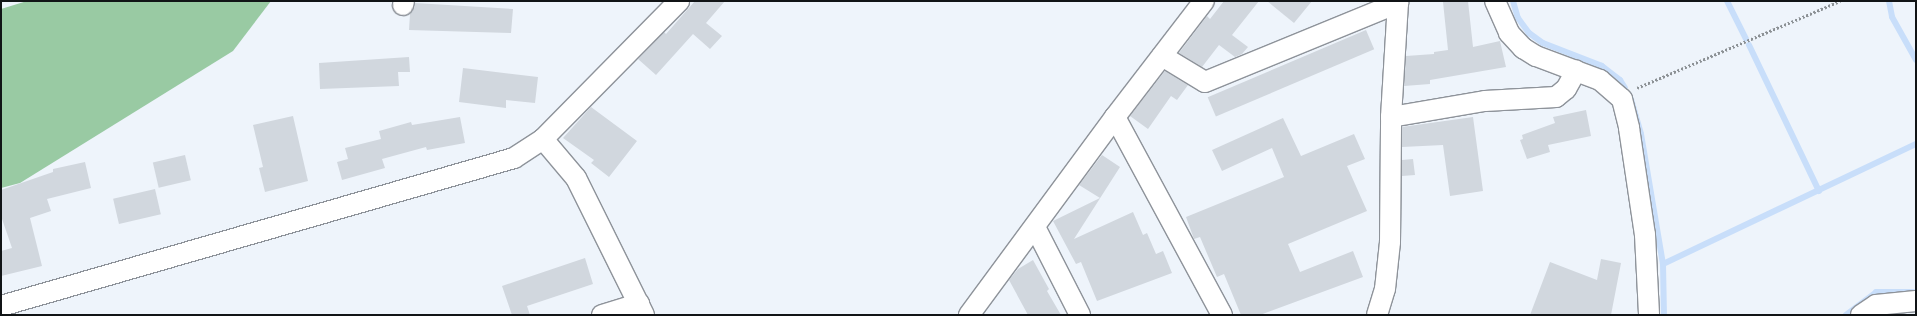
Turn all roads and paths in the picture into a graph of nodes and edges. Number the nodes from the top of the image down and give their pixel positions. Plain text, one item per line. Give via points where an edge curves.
1 (679, 1) edge
2 (1204, 1) edge
3 (1495, 1) edge
4 (1840, 1) edge
5 (1398, 2) edge
6 (1162, 56) junction
7 (1576, 71) junction
8 (1622, 99) junction
9 (1115, 117) junction
10 (1391, 117) junction
11 (543, 139) junction
12 (1035, 227) junction
13 (1916, 301) edge
14 (1, 306) edge
15 (641, 309) edge
16 (602, 315) edge
17 (969, 315) edge
18 (1080, 315) edge
19 (1222, 315) edge
20 (1377, 315) edge
21 (1649, 315) edge
22 (1861, 315) edge

1 - 11 street
2 - 6 street
3 - 7 street via 1509,32 1523,48 1536,56
4 - 8 path via 1631,91
5 - 6 street via 1205,82
5 - 10 street
6 - 9 street
7 - 8 street via 1600,80
7 - 10 street via 1566,89 1556,97 1485,101
8 - 21 street via 1629,128 1645,235
9 - 12 street
9 - 19 street
10 - 20 street via 1390,242 1384,289
11 - 14 street via 514,158
11 - 15 street via 576,178
12 - 17 street
12 - 18 street
13 - 22 street via 1876,305
15 - 16 street

